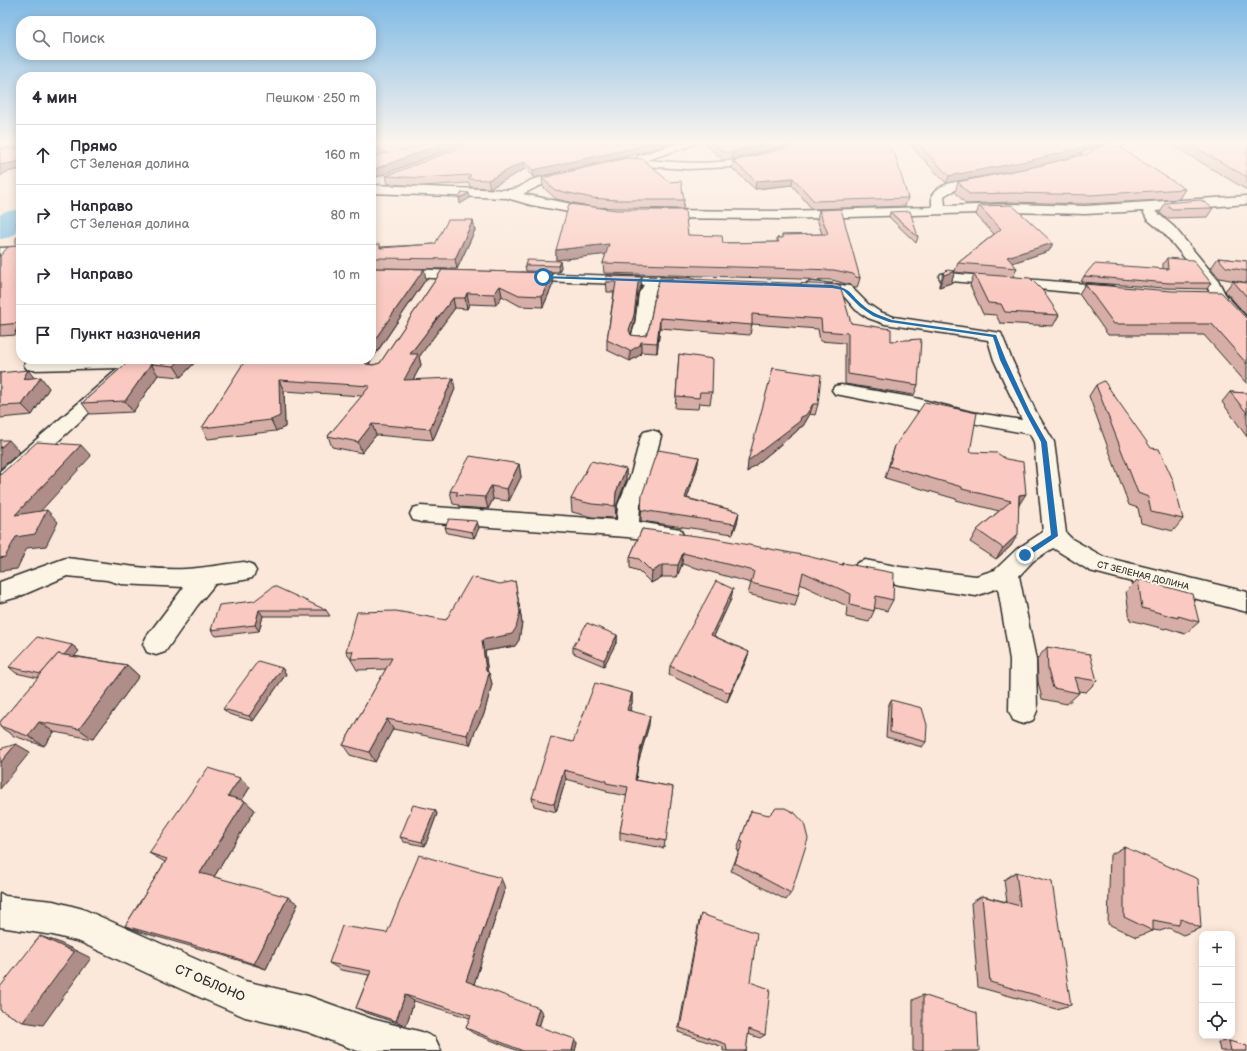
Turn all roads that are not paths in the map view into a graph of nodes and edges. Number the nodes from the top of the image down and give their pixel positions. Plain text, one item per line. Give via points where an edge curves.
1 (454, 192) edge
2 (517, 192) edge
3 (941, 192) edge
4 (508, 194) junction
5 (1247, 200) edge
6 (1150, 207) junction
7 (938, 210) junction
8 (611, 214) edge
9 (646, 214) edge
10 (16, 251) edge
11 (0, 252) edge
12 (376, 273) edge
13 (439, 274) junction
14 (485, 276) edge
15 (507, 277) edge
16 (946, 277) edge
17 (654, 281) junction
18 (706, 283) edge
19 (792, 286) edge
20 (1220, 288) junction
21 (429, 290) edge
22 (1129, 292) edge
23 (1203, 296) edge
24 (1247, 327) edge
25 (638, 340) edge
26 (54, 364) edge
27 (133, 364) edge
28 (33, 365) dead end
29 (841, 390) dead end
30 (1037, 429) junction
31 (651, 436) dead end
32 (0, 483) edge
33 (421, 514) dead end
34 (627, 529) junction
35 (1055, 536) junction
36 (695, 538) edge
37 (847, 566) edge
38 (244, 571) dead end
39 (1007, 573) junction
40 (208, 576) junction
41 (0, 592) edge
42 (1247, 602) edge
43 (156, 644) dead end
44 (1023, 711) dead end
45 (0, 910) edge
46 (422, 1051) edge

1 - 4 street
2 - 4 street
3 - 7 street via 938,195
4 - 8 street via 531,201
5 - 6 street
6 - 7 street via 1086,210
6 - 20 street via 1152,216 1169,230
7 - 9 street via 783,215
10 - 11 street
12 - 13 street
13 - 14 street
13 - 21 street
15 - 17 street
16 - 22 street
17 - 18 street
17 - 25 street via 647,293 643,325
19 - 30 street via 845,289 874,315 891,321 995,336 1003,360
20 - 23 street
20 - 24 street
26 - 28 street
27 - 32 street
29 - 30 street via 911,403 971,418
30 - 35 street via 1044,442
31 - 34 street via 641,474 629,504
33 - 34 street
34 - 36 street
35 - 39 street via 1025,555
35 - 42 street, СТ ЗЕЛЕНАЯ ДОЛИНА via 1064,545 1098,566
37 - 39 street via 976,586
38 - 40 street
39 - 44 street via 1023,660
40 - 41 street via 185,578 121,575 66,567
40 - 43 street
45 - 46 street, СТ ОБЛОНО via 53,918 83,926 245,999 308,1014 372,1038

